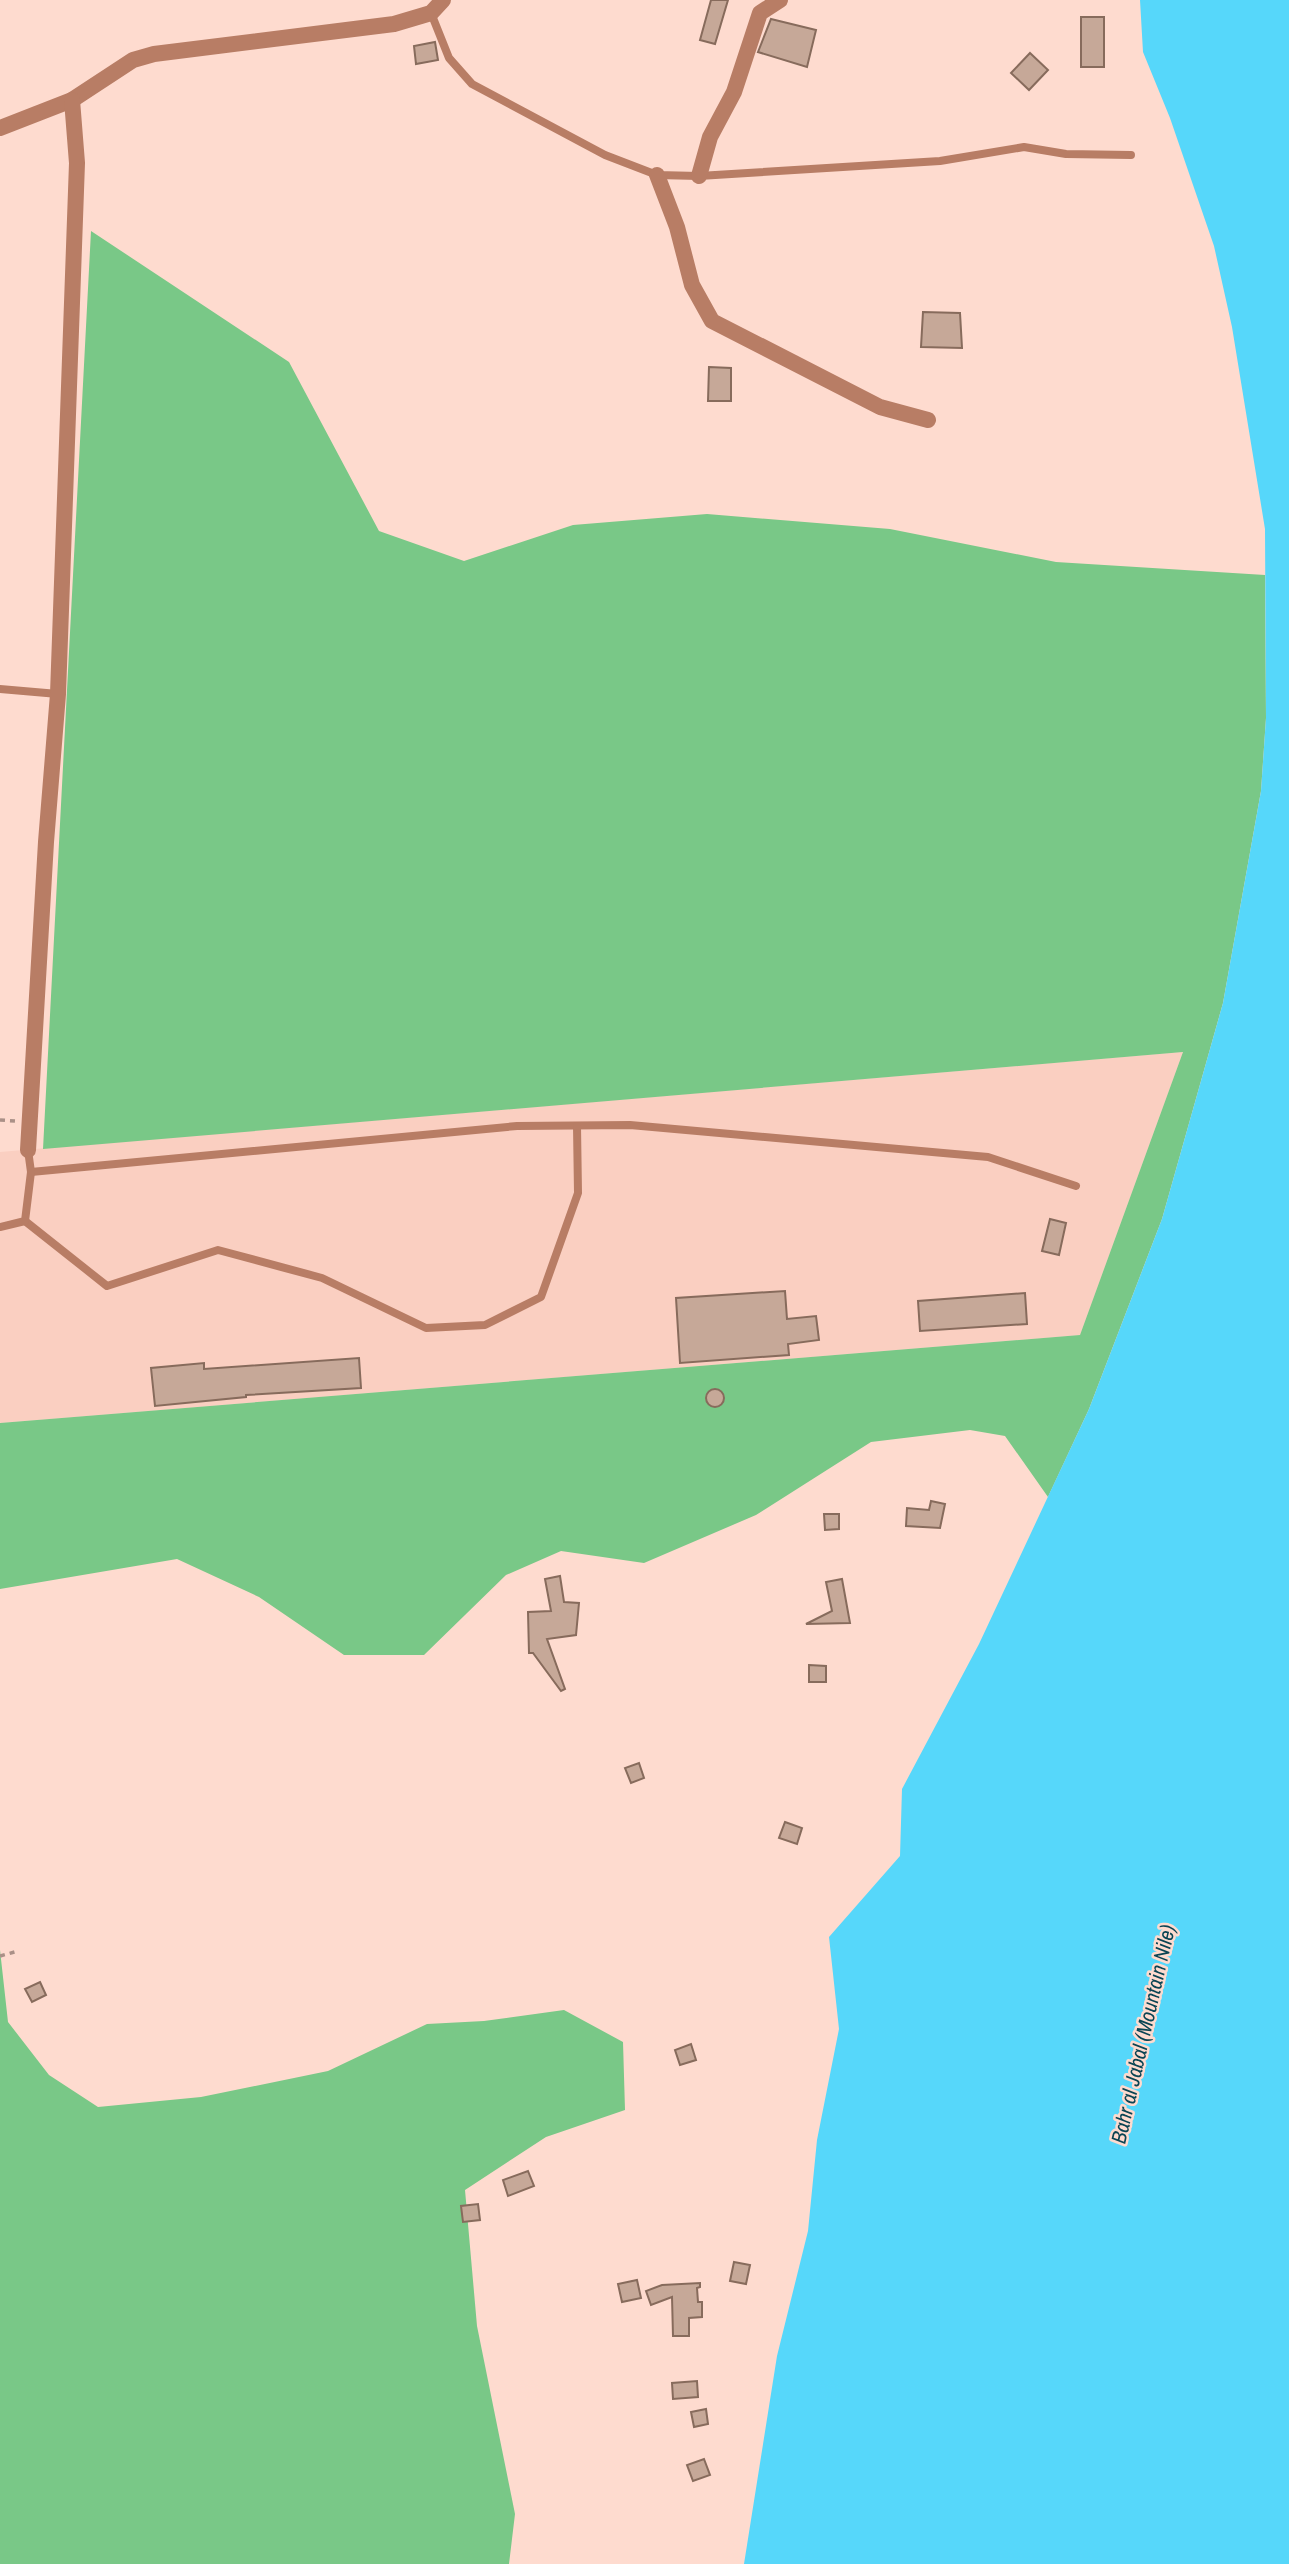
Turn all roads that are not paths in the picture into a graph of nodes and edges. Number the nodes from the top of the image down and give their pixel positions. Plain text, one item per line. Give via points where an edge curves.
1 (443, 0) edge
2 (780, 0) edge
3 (431, 13) junction
4 (72, 100) junction
5 (0, 128) edge
6 (1131, 155) dead end
7 (657, 175) junction
8 (699, 176) junction
9 (928, 420) dead end
10 (0, 689) edge
11 (58, 694) junction
12 (577, 1126) junction
13 (28, 1150) joint
14 (31, 1172) junction
15 (1076, 1186) dead end
16 (25, 1221) junction
17 (0, 1227) edge

1 - 3 street
2 - 8 street via 760,13
3 - 4 street via 394,24 154,54 133,60
3 - 7 lane via 449,58 472,84 605,155
4 - 5 street
4 - 11 street via 77,163
6 - 8 lane via 1066,154 1024,147 940,161
7 - 8 lane
7 - 9 street via 692,285 712,321 880,407
10 - 11 lane
11 - 13 street
12 - 14 lane via 517,1126
12 - 15 lane via 629,1125 988,1157
12 - 16 lane via 578,1193 541,1297 485,1325 426,1328 322,1278 218,1250 107,1286
13 - 14 lane
14 - 16 lane
16 - 17 lane

